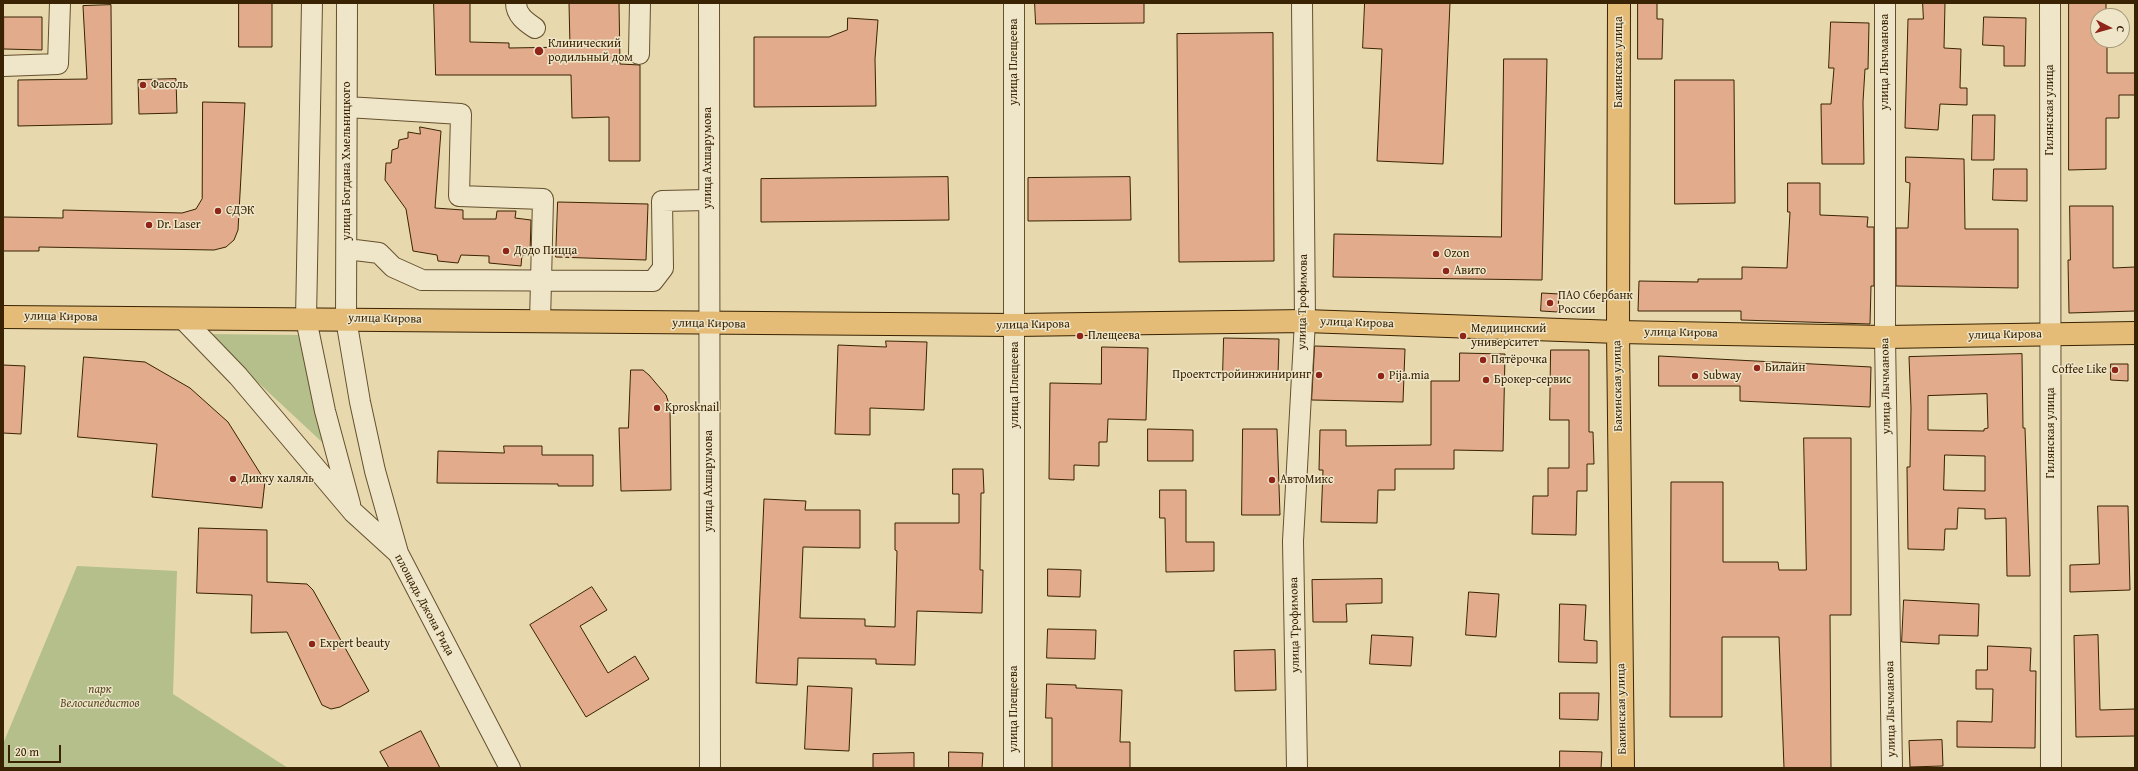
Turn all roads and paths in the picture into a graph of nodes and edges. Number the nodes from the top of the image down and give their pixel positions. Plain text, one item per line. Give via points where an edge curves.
1 (60, 3) edge
2 (312, 3) edge
3 (347, 3) edge
4 (516, 3) edge
5 (640, 3) edge
6 (709, 3) edge
7 (1014, 3) edge
8 (1302, 3) edge
9 (1619, 3) edge
10 (1885, 3) edge
11 (2050, 3) edge
12 (535, 28) dead end
13 (639, 54) dead end
14 (3, 66) edge
15 (347, 107) junction
16 (708, 200) junction
17 (347, 249) junction
18 (541, 281) junction
19 (3, 317) edge
20 (306, 318) junction
21 (183, 319) junction
22 (346, 319) junction
23 (1305, 321) junction
24 (540, 322) junction
25 (708, 324) junction
26 (1015, 325) junction
27 (1618, 332) junction
28 (2135, 333) edge
29 (2052, 334) junction
30 (1885, 337) junction
31 (353, 512) junction
32 (398, 553) junction
33 (510, 768) edge
34 (710, 768) edge
35 (1014, 768) edge
36 (1297, 768) edge
37 (1623, 768) edge
38 (1892, 768) edge
39 (2051, 768) edge

1 - 14 street via 58,64
2 - 20 street
3 - 15 street, улица Богдана Хмельницкого
4 - 12 street via 516,8 524,21
5 - 13 street
6 - 16 street, улица Ахшарумова
7 - 26 street, улица Плещеева
8 - 23 street, улица Трофимова
9 - 27 main road, Бакинская улица
10 - 30 street, улица Лычманова
11 - 29 street, Гилянская улица
15 - 17 street, улица Богдана Хмельницкого
15 - 18 street via 461,114 459,196 543,199
16 - 18 street via 662,201 663,268 653,281
16 - 25 street, улица Ахшарумова
17 - 18 street via 379,253 393,267 422,280
17 - 22 street, улица Богдана Хмельницкого
18 - 24 street
19 - 21 main road, улица Кирова
20 - 21 main road, улица Кирова
20 - 22 main road, улица Кирова
20 - 31 street via 326,410
21 - 31 street, площадь Джона Рида via 238,376
22 - 24 main road, улица Кирова
22 - 32 street, улица Богдана Хмельницкого via 375,471
23 - 26 main road, улица Кирова
23 - 27 main road, улица Кирова
23 - 36 street, улица Трофимова via 1293,541
24 - 25 main road, улица Кирова
25 - 26 main road, улица Кирова
25 - 34 street, улица Ахшарумова
26 - 35 street, улица Плещеева
27 - 30 main road, улица Кирова
27 - 37 main road, Бакинская улица
28 - 29 main road, улица Кирова
29 - 30 main road, улица Кирова
29 - 39 street, Гилянская улица
30 - 38 street, улица Лычманова
31 - 32 street, площадь Джона Рида
32 - 33 street, площадь Джона Рида

